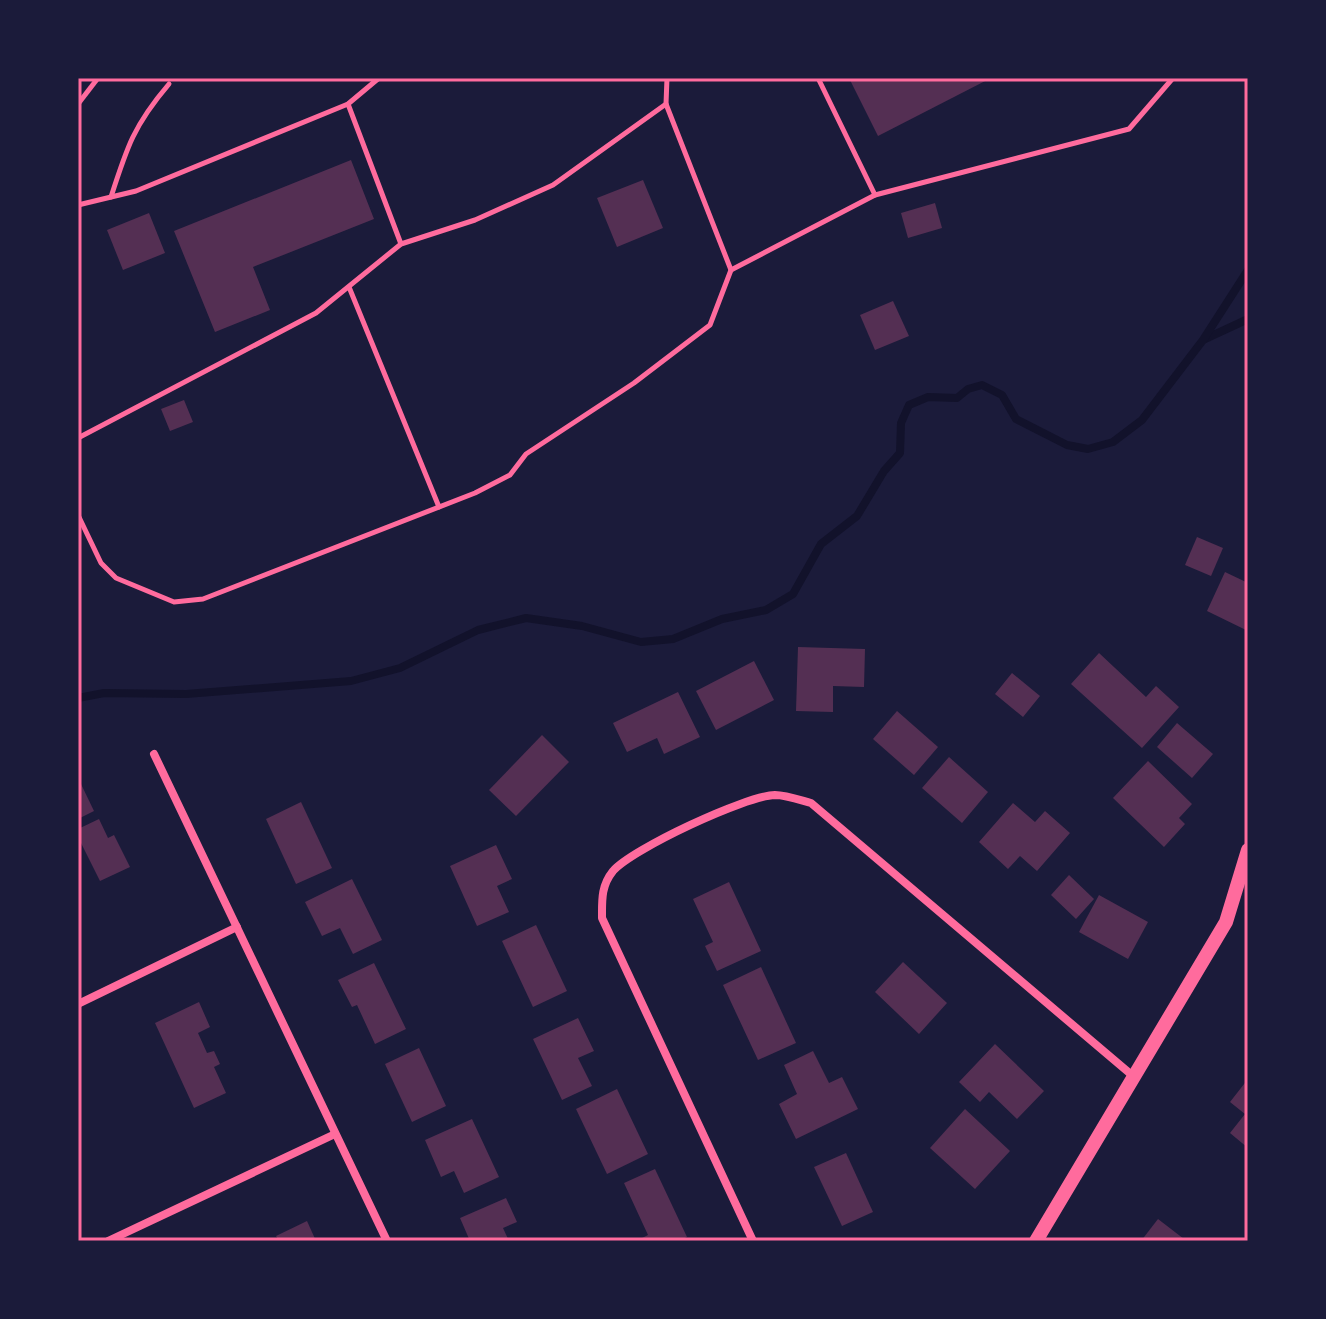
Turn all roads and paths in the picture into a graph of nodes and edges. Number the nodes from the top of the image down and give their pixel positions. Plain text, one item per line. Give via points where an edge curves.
1 (98, 78) edge
2 (379, 78) edge
3 (667, 78) edge
4 (818, 78) edge
5 (1173, 78) edge
6 (169, 84) dead end
7 (78, 104) edge
8 (348, 104) junction
9 (666, 104) junction
10 (875, 195) junction
11 (111, 197) junction
12 (78, 205) edge
13 (401, 244) junction
14 (731, 270) junction
15 (349, 287) junction
16 (78, 438) edge
17 (439, 507) junction
18 (78, 515) edge
19 (154, 754) dead end
20 (1248, 850) edge
21 (237, 927) junction
22 (78, 1004) edge
23 (1133, 1076) junction
24 (335, 1134) junction
25 (108, 1241) edge
26 (387, 1241) edge
27 (753, 1241) edge
28 (1036, 1241) edge

1 - 7 path
2 - 8 lane
3 - 9 lane
4 - 10 lane
5 - 10 lane via 1129,129
6 - 11 lane via 141,117
8 - 11 lane
8 - 13 lane
9 - 13 lane via 553,185 475,220
9 - 14 lane
10 - 14 lane
11 - 12 lane
13 - 15 lane
14 - 17 lane via 710,325 526,454 510,475
15 - 16 lane via 316,313
15 - 17 lane
17 - 18 lane via 203,599 174,602 116,578 101,563
19 - 21 street
20 - 23 street via 1226,922
21 - 22 street
21 - 24 street
23 - 27 street via 811,803 776,795 741,802 635,854 614,871 602,890 602,918
23 - 28 street
24 - 25 street
24 - 26 street

